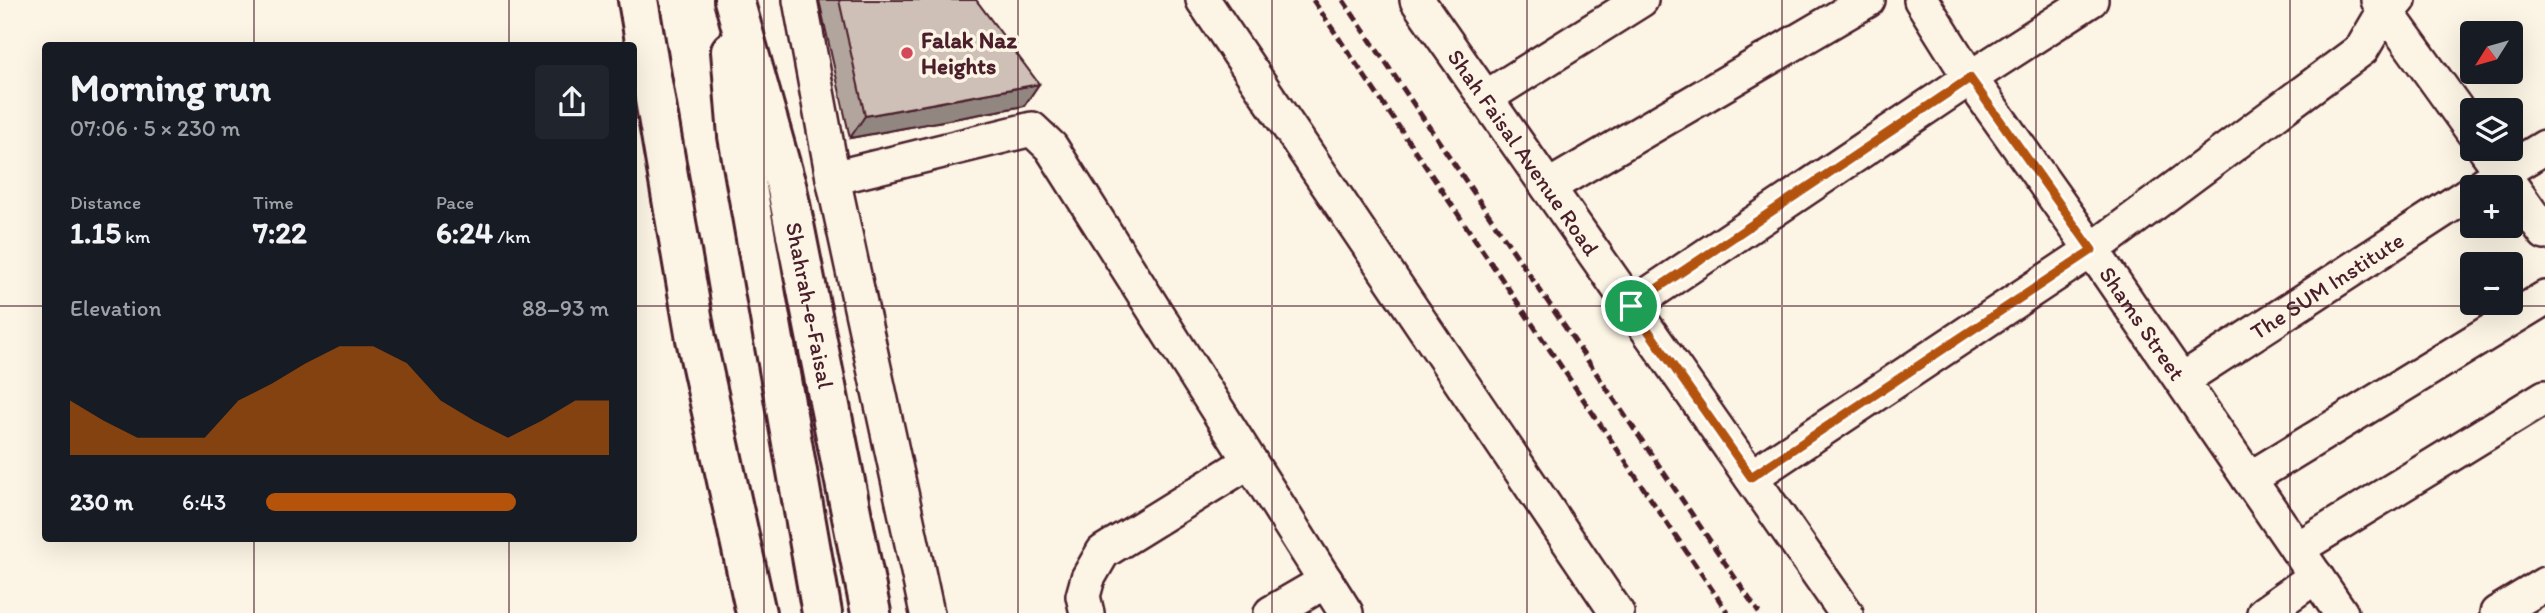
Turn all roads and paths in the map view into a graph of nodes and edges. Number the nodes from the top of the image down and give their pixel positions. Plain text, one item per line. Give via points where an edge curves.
1 (638, 0) edge
2 (727, 0) edge
3 (734, 0) edge
4 (800, 0) edge
5 (1203, 0) edge
6 (1417, 0) edge
7 (1641, 0) edge
8 (1868, 0) edge
9 (1921, 0) edge
10 (2091, 0) edge
11 (2388, 3) edge
12 (1970, 78) junction
13 (1485, 98) junction
14 (2460, 112) edge
15 (2545, 147) edge
16 (2488, 169) edge
17 (833, 178) junction
18 (1548, 187) junction
19 (2460, 199) edge
20 (2545, 233) edge
21 (2092, 250) junction
22 (2545, 298) edge
23 (1631, 306) junction
24 (2182, 380) junction
25 (2545, 397) edge
26 (791, 438) junction
27 (1250, 461) junction
28 (1751, 477) junction
29 (2249, 479) junction
30 (2297, 549) junction
31 (2316, 576) junction
32 (1326, 581) junction
33 (2545, 584) edge
34 (756, 613) edge
35 (797, 613) edge
36 (822, 613) edge
37 (871, 613) edge
38 (927, 613) edge
39 (1087, 613) edge
40 (1271, 613) edge
41 (1346, 613) edge
42 (1617, 613) edge
43 (1846, 613) edge
44 (2264, 613) edge
45 (2341, 613) edge
46 (2497, 613) edge

1 - 34 highway via 696,339
2 - 26 highway via 738,136
3 - 37 highway, Shahrah-e-Faisal via 787,189
4 - 17 street
5 - 42 street
6 - 13 street, Shah Faisal Avenue Road
7 - 13 street
8 - 18 street
9 - 12 street, Shams Street
10 - 12 street
11 - 14 street
11 - 21 street via 2362,49
12 - 21 street, Shams Street
12 - 23 street
13 - 18 street, Shah Faisal Avenue Road
15 - 16 street
16 - 20 street
17 - 27 street via 1032,129 1051,147
17 - 38 street
18 - 23 street, Shah Faisal Avenue Road
19 - 24 street, The SUM Institute
21 - 24 street, Shams Street
21 - 28 street
22 - 29 street
23 - 28 street, Shah Faisal Avenue Road
24 - 29 street, Shams Street
25 - 30 street
26 - 35 highway via 802,589
26 - 36 highway
27 - 32 street
27 - 39 street via 1103,552 1083,596
28 - 43 street, Shah Faisal Avenue Road
29 - 30 street, Shams Street
30 - 31 street, Shams Street
31 - 44 street
31 - 45 street, Shams Street
32 - 40 street
32 - 41 street
33 - 46 street

